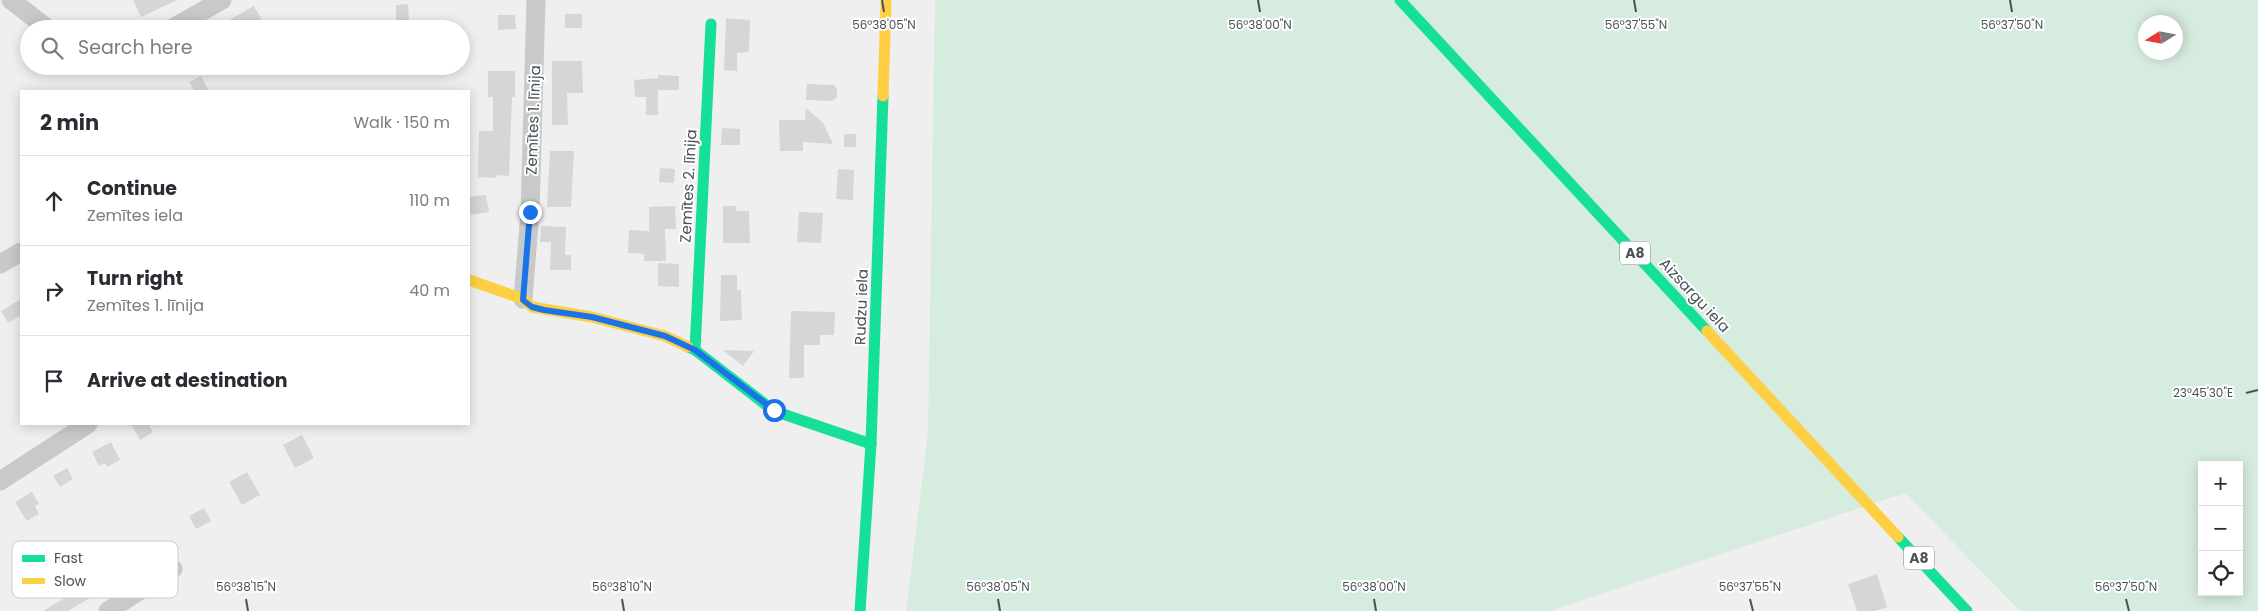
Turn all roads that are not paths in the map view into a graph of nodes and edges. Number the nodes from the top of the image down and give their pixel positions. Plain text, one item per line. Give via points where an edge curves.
1 (11, 0) edge
2 (222, 0) edge
3 (536, 0) edge
4 (1400, 0) edge
5 (886, 3) dead end
6 (37, 20) edge
7 (187, 20) edge
8 (710, 24) dead end
9 (20, 253) edge
10 (0, 264) edge
11 (470, 280) edge
12 (523, 300) junction
13 (695, 350) junction
14 (86, 425) edge
15 (871, 444) junction
16 (0, 481) edge
17 (128, 598) edge
18 (108, 611) edge
19 (860, 611) edge
20 (1967, 611) edge

1 - 6 street
2 - 7 street
3 - 12 street, Zemītes 1. līnija via 530,212
4 - 20 main road, Aizsargu iela / A8
5 - 15 main road, Rudzu iela
8 - 13 main road, Zemītes 2. līnija
9 - 10 street
11 - 12 main road
12 - 13 main road via 544,310 637,327
13 - 15 main road via 774,410
14 - 16 street
15 - 19 main road, Rudzu iela
17 - 18 street

